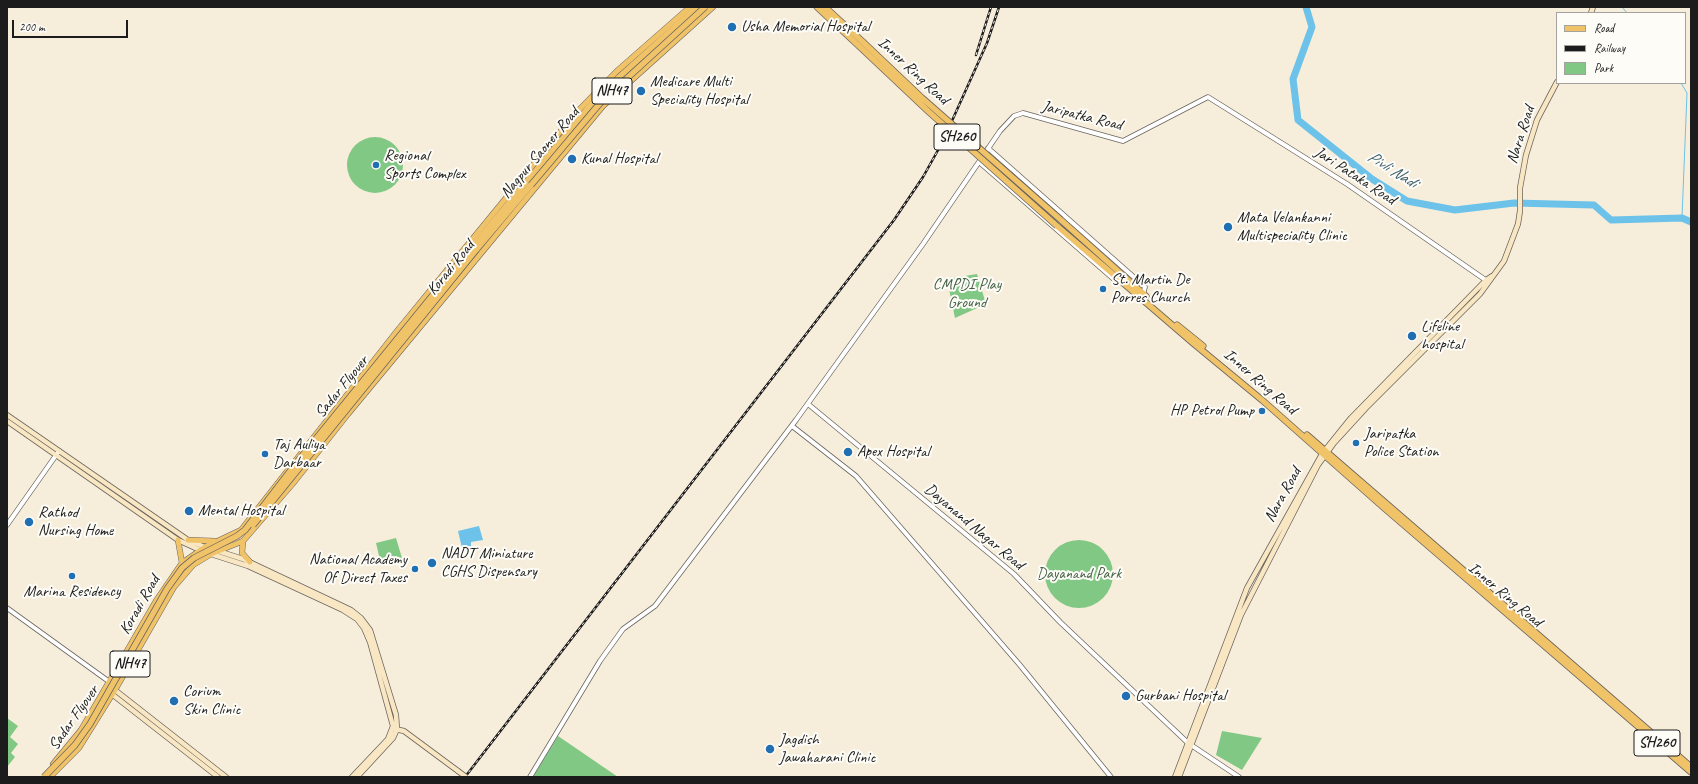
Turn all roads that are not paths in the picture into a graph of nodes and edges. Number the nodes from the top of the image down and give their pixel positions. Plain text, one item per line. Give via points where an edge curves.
1 (690, 7) edge
2 (697, 7) edge
3 (700, 7) edge
4 (714, 7) edge
5 (817, 7) edge
6 (825, 7) edge
7 (706, 10) edge
8 (861, 44) junction
9 (1556, 84) edge
10 (1208, 97) joint
11 (988, 148) junction
12 (979, 162) junction
13 (529, 184) junction
14 (486, 234) junction
15 (474, 248) junction
16 (1120, 280) junction
17 (1488, 281) junction
18 (1143, 294) junction
19 (357, 381) junction
20 (368, 390) junction
21 (808, 404) junction
22 (7, 415) edge
23 (7, 422) edge
24 (792, 426) junction
25 (57, 453) junction
26 (1325, 453) junction
27 (7, 525) edge
28 (178, 540) junction
29 (188, 540) junction
30 (219, 540) junction
31 (243, 541) junction
32 (205, 547) junction
33 (200, 550) junction
34 (218, 551) junction
35 (211, 554) junction
36 (250, 562) junction
37 (182, 563) junction
38 (293, 585) junction
39 (7, 608) edge
40 (110, 682) junction
41 (115, 691) junction
42 (395, 729) junction
43 (1190, 745) junction
44 (1691, 767) edge
45 (1691, 772) edge
46 (40, 777) edge
47 (44, 777) edge
48 (49, 777) edge
49 (218, 777) edge
50 (226, 777) edge
51 (352, 777) edge
52 (357, 777) edge
53 (466, 777) edge
54 (530, 777) edge
55 (1111, 777) edge
56 (1175, 777) edge
57 (1179, 777) edge
58 (1239, 777) edge

1 - 14 main road, Koradi Road / NH47 via 595,91 505,198
2 - 13 highway, Nagpur Saoner Road / NH47 via 598,96
3 - 7 main road
4 - 7 main road, Koradi Road / NH47
5 - 8 highway, Inner Ring Road / SH260
6 - 8 highway, Inner Ring Road / SH260
7 - 13 highway, Nagpur Saoner Road / NH47, bridge via 601,102
7 - 14 main road, Koradi Road / NH47 via 603,106
8 - 16 highway, Inner Ring Road / SH260, bridge via 929,112
8 - 18 highway, Inner Ring Road / SH260, bridge
9 - 17 main road, Nara Road via 1536,120 1526,154 1518,224 1504,261
10 - 11 street, Jaripatka Road via 1123,141 1023,113 1014,116
10 - 17 street, Jari Pataka Road via 1347,184
11 - 12 street, Jaripatka Road
11 - 18 street via 1145,287
12 - 16 street via 1117,282
12 - 21 street, Jaripatka Road
13 - 14 highway, Nagpur Saoner Road / NH47
13 - 14 highway, Nagpur Saoner Road / NH47 via 494,220
14 - 15 highway, Sadar Flyover
14 - 19 main road, Koradi Road / NH47 via 473,238
14 - 20 main road, Koradi Road / NH47
15 - 47 highway, Sadar Flyover / NH47, bridge via 303,455 245,530 194,558 182,568 167,589 90,724 75,745
15 - 48 highway, Sadar Flyover / NH47, bridge via 250,528 237,540 198,559 184,570 168,591 80,742
16 - 26 highway, Inner Ring Road
17 - 26 main road, Nara Road via 1351,418
18 - 26 highway, Inner Ring Road / SH260
19 - 20 main road
19 - 30 main road, Koradi Road via 240,530
20 - 31 main road, Koradi Road / NH47
21 - 24 street, Jaripatka Road
21 - 43 street, Dayanand Nagar Road via 1014,574 1060,622
22 - 25 main road
23 - 25 main road
24 - 54 street, Jaripatka Road via 656,606 623,629 600,661
24 - 55 street via 856,476 1019,664
25 - 27 street
25 - 28 main road
25 - 29 main road
26 - 43 main road, Nara Road via 1236,624
26 - 43 main road, Nara Road via 1248,586
26 - 44 highway, Inner Ring Road / SH260
26 - 45 highway, Inner Ring Road / SH260
28 - 33 main road
28 - 37 main road
29 - 30 main road
29 - 32 main road
30 - 32 main road, Koradi Road
31 - 34 main road, Koradi Road / NH47
31 - 36 main road via 242,553
32 - 33 main road, Koradi Road
32 - 34 main road
33 - 35 main road
33 - 37 main road, Koradi Road
34 - 35 main road, NH47
34 - 36 main road
35 - 38 main road
35 - 41 main road, Koradi Road / NH47 via 193,565 174,586
36 - 38 main road
37 - 40 main road, Koradi Road via 156,601
38 - 42 main road via 356,613 370,630 396,715
39 - 40 street
40 - 41 street
40 - 46 main road, Koradi Road via 72,743
41 - 48 main road, Koradi Road / NH47 via 79,748
41 - 49 main road
41 - 50 main road
42 - 51 main road
42 - 52 main road via 393,738
42 - 53 main road, bridge via 416,740
43 - 56 main road, Nara Road
43 - 57 main road
43 - 58 street, Dayanand Nagar Road

